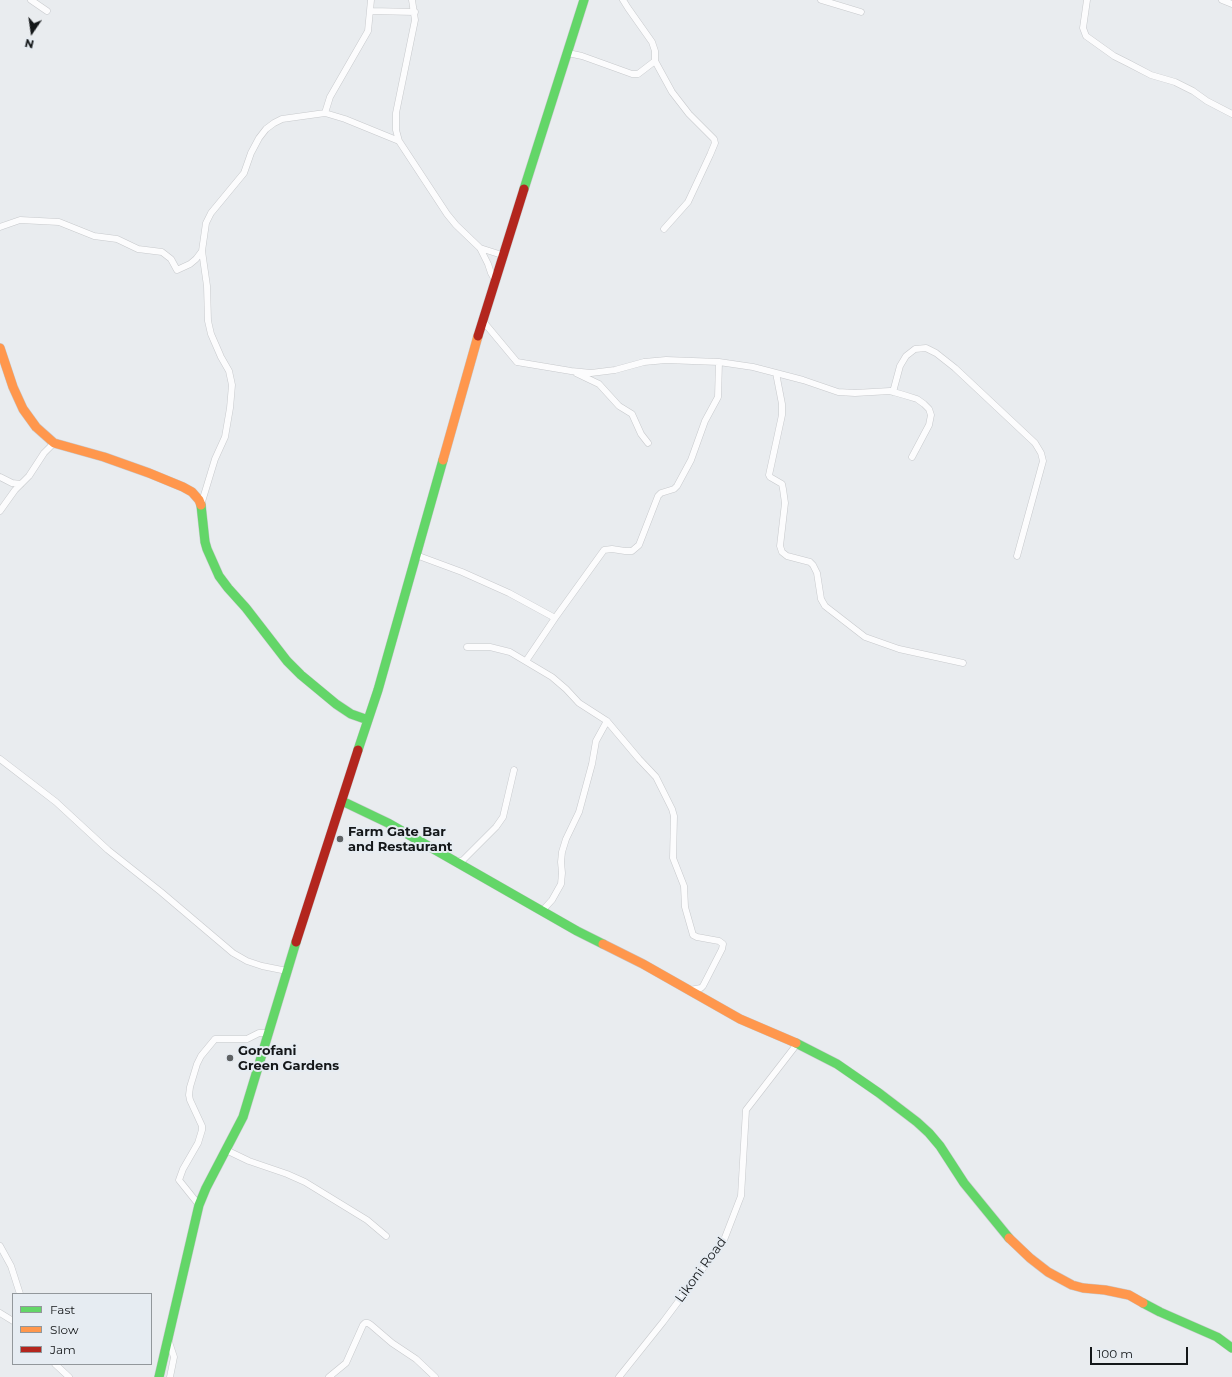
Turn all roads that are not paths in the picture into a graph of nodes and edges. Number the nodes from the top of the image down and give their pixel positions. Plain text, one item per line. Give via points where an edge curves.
1 (31, 0) edge
2 (371, 0) edge
3 (412, 0) edge
4 (584, 0) edge
5 (623, 0) edge
6 (821, 0) edge
7 (1087, 0) edge
8 (1222, 0) edge
9 (1232, 4) edge
10 (47, 11) dead end
11 (371, 11) junction
12 (415, 12) junction
13 (861, 12) dead end
14 (568, 53) junction
15 (655, 61) junction
16 (325, 113) junction
17 (1232, 114) edge
18 (399, 141) junction
19 (0, 226) edge
20 (664, 229) dead end
21 (480, 248) junction
22 (202, 251) junction
23 (502, 255) junction
24 (496, 281) junction
25 (482, 320) junction
26 (0, 348) edge
27 (719, 362) junction
28 (573, 372) junction
29 (776, 373) junction
30 (893, 392) junction
31 (54, 443) junction
32 (648, 443) dead end
33 (912, 457) dead end
34 (0, 477) edge
35 (12, 483) junction
36 (21, 484) junction
37 (15, 490) junction
38 (201, 505) junction
39 (0, 511) edge
40 (416, 556) junction
41 (1017, 556) dead end
42 (555, 618) junction
43 (467, 647) dead end
44 (526, 661) junction
45 (963, 663) dead end
46 (368, 720) junction
47 (607, 721) junction
48 (0, 758) edge
49 (514, 770) dead end
50 (342, 801) junction
51 (452, 860) junction
52 (542, 911) junction
53 (287, 971) junction
54 (690, 990) junction
55 (269, 1033) junction
56 (797, 1044) junction
57 (226, 1150) junction
58 (199, 1205) junction
59 (386, 1236) dead end
60 (0, 1246) edge
61 (20, 1293) edge
62 (0, 1313) edge
63 (12, 1320) edge
64 (168, 1341) junction
65 (1232, 1348) edge
66 (56, 1365) edge
67 (69, 1377) edge
68 (159, 1377) edge
69 (170, 1377) edge
70 (329, 1377) edge
71 (435, 1377) edge
72 (619, 1377) edge

1 - 10 street
2 - 11 street
3 - 12 street
4 - 14 street
5 - 15 street via 652,42
6 - 13 street
7 - 17 street via 1083,28 1086,36 1121,60 1175,82
8 - 9 street
11 - 12 street
11 - 16 street via 366,37 330,97
12 - 18 street via 396,113
14 - 15 street via 632,74 638,74
14 - 23 street
15 - 20 street via 688,114 715,143 688,202
16 - 18 street
16 - 22 street via 282,119 266,129 251,153 244,173 211,213 206,223
18 - 21 street via 447,214
19 - 22 street via 20,220 59,222 94,236 117,239 138,248 162,252 171,259 177,270 190,264
21 - 23 street
21 - 24 street
22 - 38 street via 208,321 221,358 229,371 232,385 224,437
23 - 24 street
24 - 25 street
25 - 28 street via 517,362
25 - 40 street
26 - 31 street via 13,387 26,414
27 - 28 street via 666,360 644,362 615,370
27 - 29 street
27 - 42 street via 718,397 705,421 691,460 677,486 658,496 640,545 632,551 604,550
28 - 32 street via 599,384 618,406 632,414 640,434
29 - 30 street via 843,393
29 - 45 street via 782,415 769,475 784,488 786,503 780,546 782,552 787,556 810,562 817,573 821,599 825,606 865,637 899,649
30 - 33 street via 917,399 929,410 928,425
30 - 41 street via 900,366 906,356 915,349 926,348 955,368 1035,443 1043,461
31 - 36 street
31 - 38 street via 104,457 183,487 192,492
34 - 35 street
35 - 36 street
35 - 37 street
36 - 37 street
37 - 39 street
38 - 46 street via 207,549 219,576 228,588 301,675 336,704 351,714
40 - 42 street via 462,572 509,593
40 - 46 street
42 - 44 street
43 - 44 street via 490,647 510,652
44 - 47 street via 552,676 579,703
46 - 50 street
47 - 52 street via 596,741 579,812 562,852 561,884
47 - 54 street via 656,777 672,809 673,858 684,886 693,934 723,944 704,986
48 - 53 street via 56,802 108,850 233,953 262,966
49 - 51 street via 503,817 462,861
50 - 51 street via 388,823
50 - 53 street
51 - 52 street
52 - 54 street
53 - 55 street
54 - 56 street via 740,1019
55 - 57 street via 243,1117
55 - 58 street via 259,1033 246,1039 215,1039 197,1064 189,1094 202,1130 179,1180
56 - 65 street via 837,1064 917,1122 940,1146 964,1183 1008,1237 1048,1272 1072,1285 1129,1295 1217,1337
56 - 72 street, Likoni Road via 746,1110 741,1196 724,1240
57 - 58 street
57 - 59 street via 250,1162 305,1182 362,1216
58 - 64 street
60 - 61 street via 11,1266
62 - 63 street
64 - 68 street
64 - 69 street via 174,1357
66 - 67 street
70 - 71 street via 346,1363 363,1325 368,1323 416,1359

